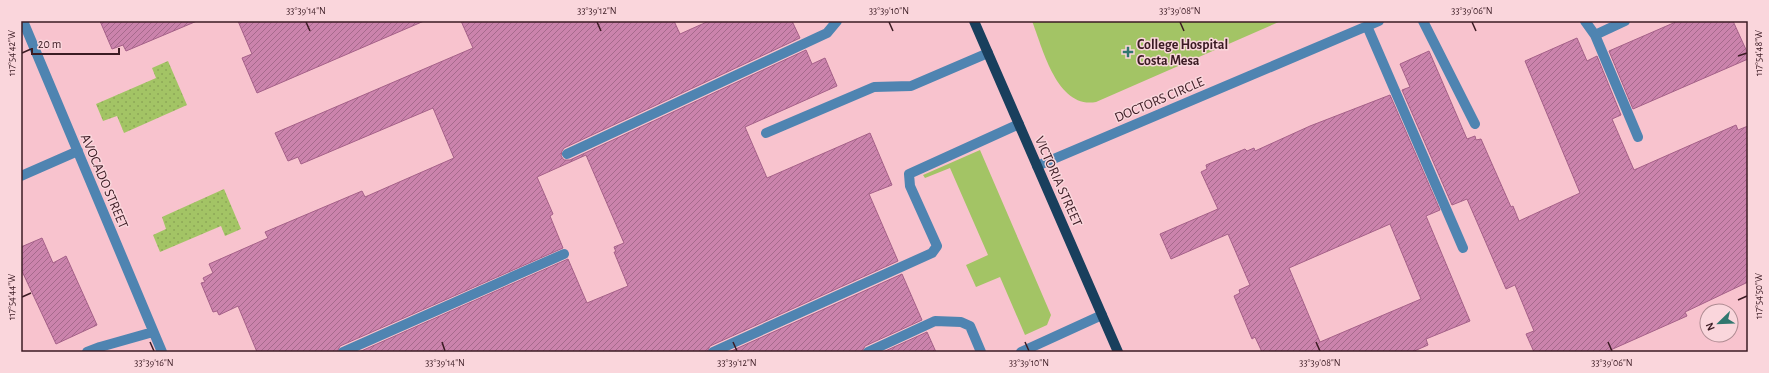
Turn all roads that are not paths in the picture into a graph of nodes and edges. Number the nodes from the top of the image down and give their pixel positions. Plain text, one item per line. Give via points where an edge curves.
1 (22, 21) edge
2 (837, 21) edge
3 (974, 21) edge
4 (1380, 21) edge
5 (1423, 21) edge
6 (1585, 21) edge
7 (1625, 21) edge
8 (1367, 26) junction
9 (1595, 34) junction
10 (988, 53) junction
11 (1019, 124) junction
12 (1475, 124) dead end
13 (766, 133) dead end
14 (1638, 137) dead end
15 (78, 151) junction
16 (567, 154) dead end
17 (1037, 166) junction
18 (21, 176) edge
19 (1463, 248) dead end
20 (564, 254) dead end
21 (1102, 315) junction
22 (153, 332) junction
23 (87, 352) edge
24 (162, 352) edge
25 (343, 352) edge
26 (713, 352) edge
27 (868, 352) edge
28 (981, 352) edge
29 (1021, 352) edge
30 (1118, 352) edge

1 - 15 street, AVOCADO STREET
2 - 16 street via 827,33
3 - 10 main road, VICTORIA STREET
4 - 8 street, DOCTORS CIRCLE
5 - 12 street
6 - 9 street
7 - 9 street
8 - 17 street, DOCTORS CIRCLE
8 - 19 street
9 - 14 street
10 - 11 main road, VICTORIA STREET
10 - 13 street via 911,86 874,87
11 - 17 main road, VICTORIA STREET
11 - 26 street via 909,174 910,186 937,246 932,253
15 - 18 street
15 - 22 street, AVOCADO STREET
17 - 21 main road, VICTORIA STREET
20 - 25 street
21 - 29 street
21 - 30 main road, VICTORIA STREET
22 - 23 street
22 - 24 street, AVOCADO STREET
27 - 28 street via 935,321 961,322 970,326

